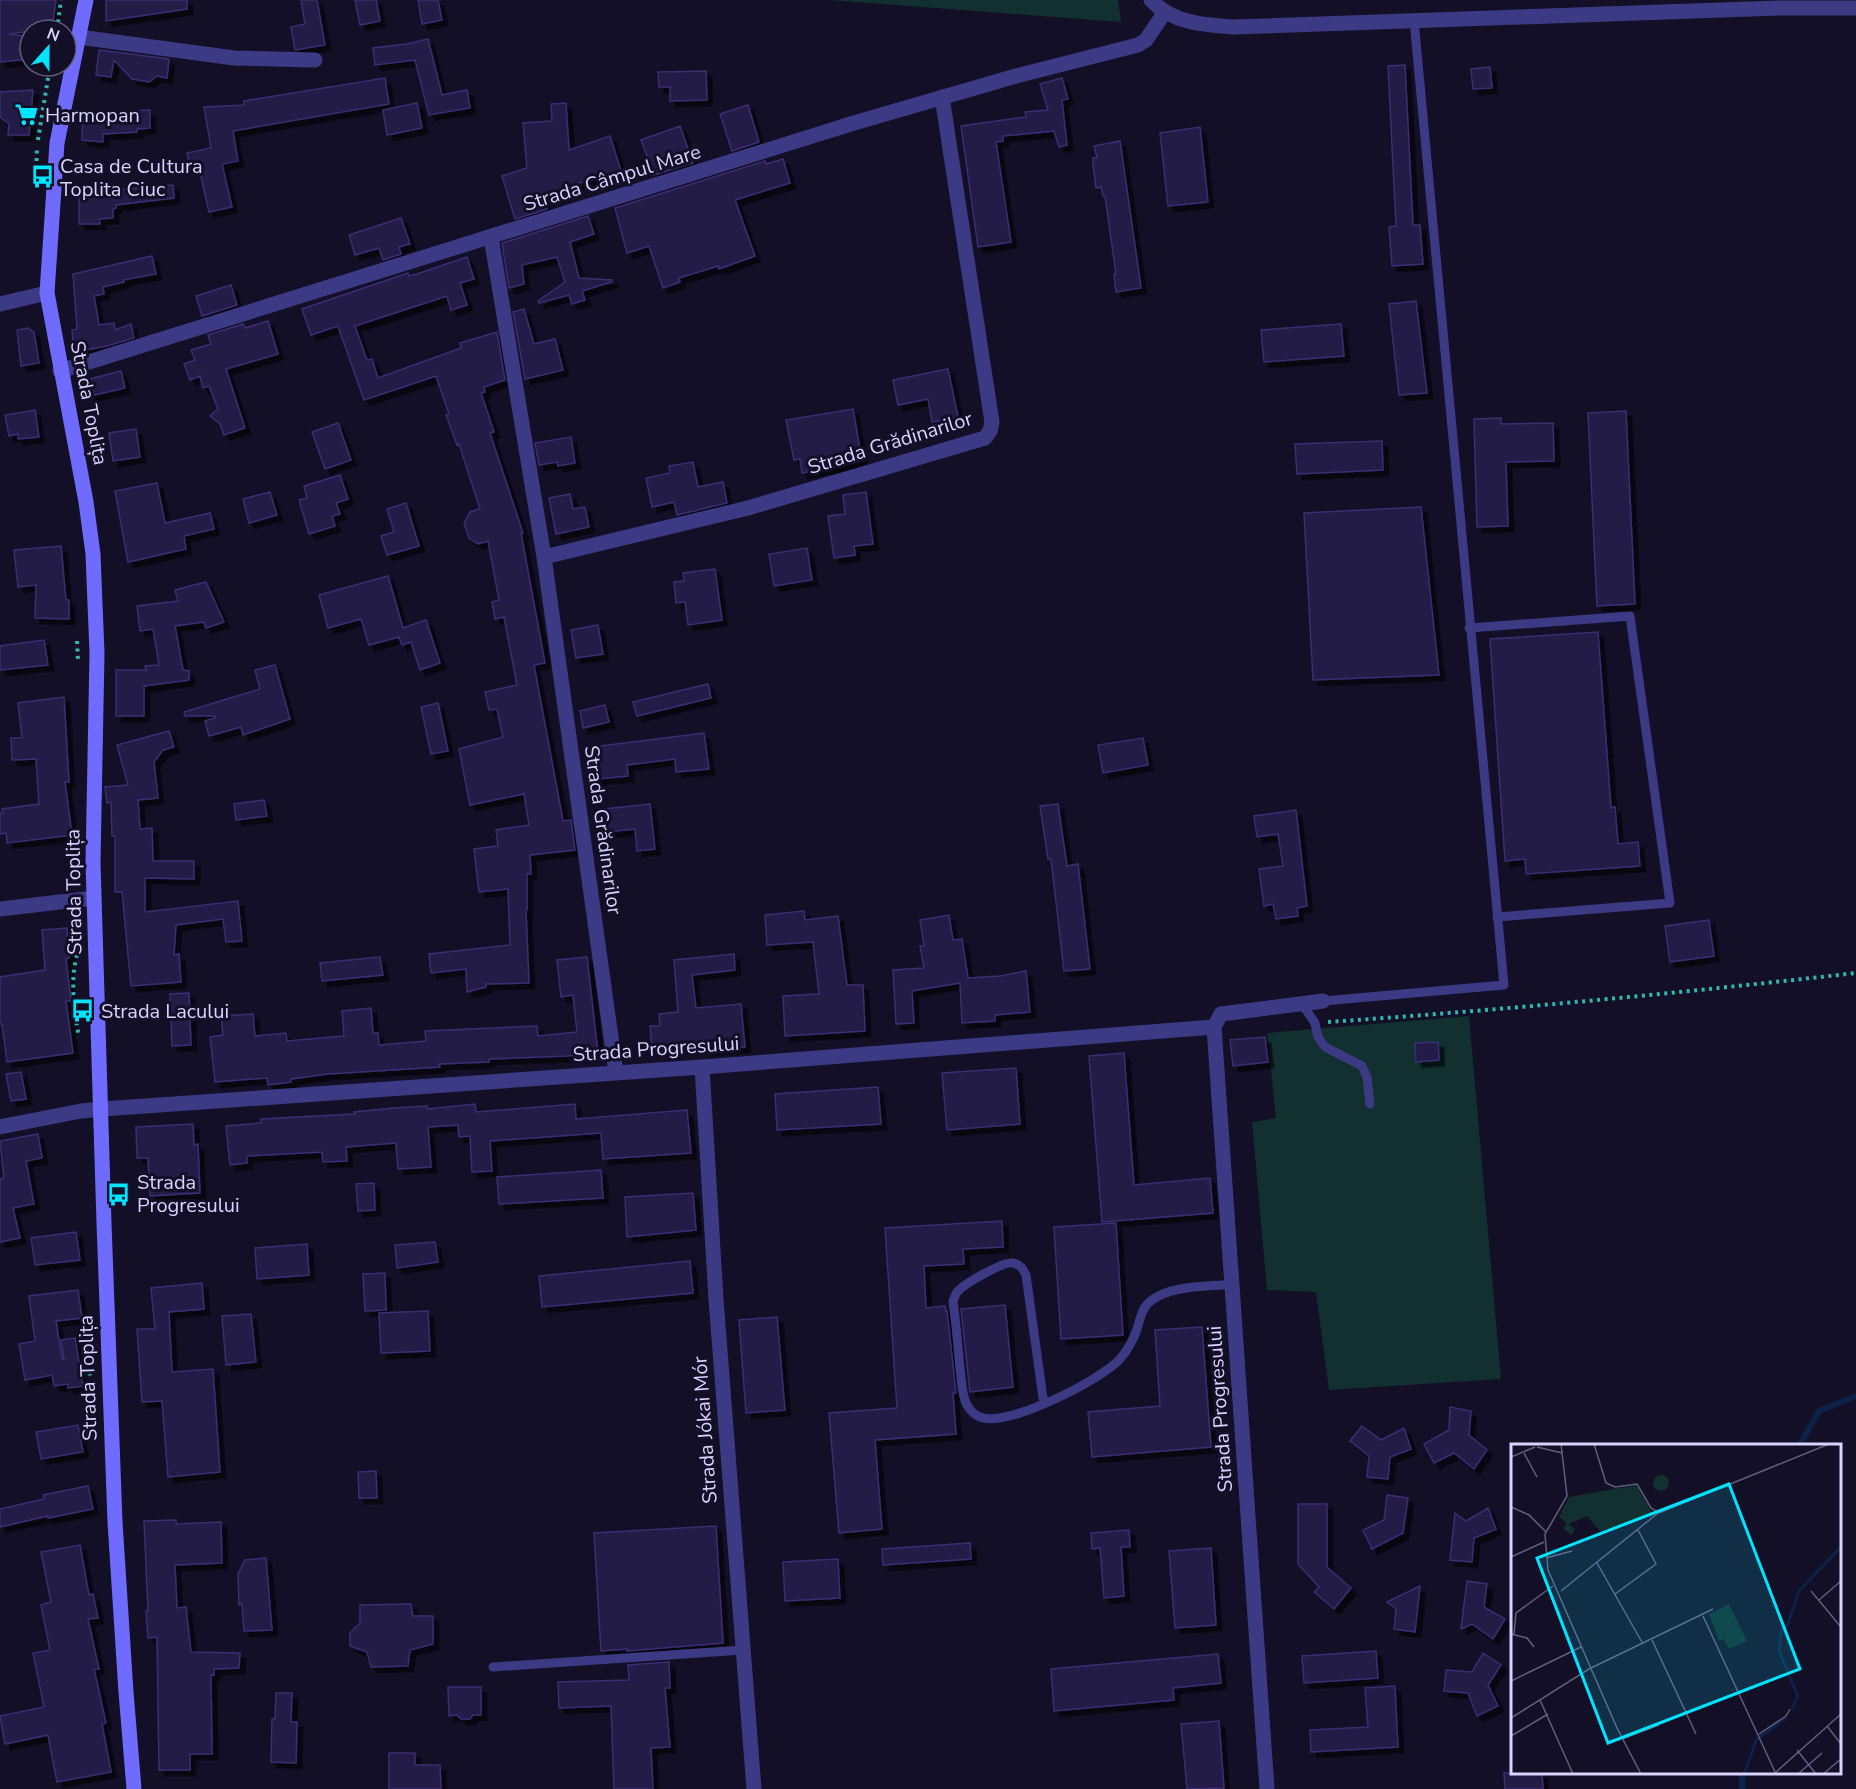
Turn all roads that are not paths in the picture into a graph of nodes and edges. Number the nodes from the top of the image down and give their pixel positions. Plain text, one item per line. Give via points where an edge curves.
1 (86, 0) edge
2 (1151, 0) edge
3 (1856, 8) edge
4 (1165, 12) junction
5 (1414, 20) junction
6 (79, 36) junction
7 (315, 60) dead end
8 (942, 97) junction
9 (491, 237) junction
10 (47, 293) junction
11 (0, 304) edge
12 (60, 371) junction
13 (544, 557) junction
14 (1470, 628) junction
15 (94, 898) junction
16 (0, 909) edge
17 (1497, 917) junction
18 (1323, 1001) joint
19 (1302, 1004) junction
20 (1214, 1027) junction
21 (702, 1067) junction
22 (616, 1073) junction
23 (1370, 1104) dead end
24 (102, 1110) junction
25 (0, 1126) edge
26 (1232, 1284) junction
27 (1045, 1402) junction
28 (743, 1650) junction
29 (493, 1667) dead end
30 (134, 1789) edge
31 (754, 1789) edge
32 (1267, 1789) edge

1 - 6 main road, Strada Toplița
2 - 4 street
3 - 5 street
4 - 5 street via 1186,21 1233,27
4 - 8 street, Strada Câmpul Mare via 1146,40 1138,45
5 - 14 lane
6 - 7 street via 234,58
6 - 10 main road, Strada Toplița via 57,143
8 - 9 street, Strada Câmpul Mare
8 - 13 street, Strada Grădinarilor via 992,422 985,438 747,508
9 - 12 street, Strada Câmpul Mare
9 - 13 street, Strada Grădinarilor
10 - 11 street
10 - 12 main road, Strada Toplița
12 - 15 main road, Strada Toplița via 93,554 97,652
13 - 22 street, Strada Grădinarilor
14 - 17 lane
14 - 17 lane via 1630,615 1670,903
15 - 16 street
15 - 24 main road, Strada Toplița
17 - 18 lane via 1504,985
18 - 19 street, Strada Progresului
19 - 20 street, Strada Progresului via 1221,1014
19 - 23 lane via 1325,1047 1365,1071
20 - 21 street, Strada Progresului
20 - 26 street, Strada Progresului
21 - 22 street, Strada Progresului
21 - 28 street, Strada Jókai Mór
22 - 24 street, Strada Progresului
24 - 25 street
24 - 30 main road, Strada Toplița via 112,1463
26 - 27 lane via 1176,1290 1152,1300 1144,1308 1129,1348 1118,1361 1100,1375
26 - 32 street, Strada Progresului
27 - 27 lane via 994,1419 973,1413 963,1397 953,1301 963,1287 1004,1263 1022,1267 1026,1275
28 - 29 lane
28 - 31 street, Strada Jókai Mór

